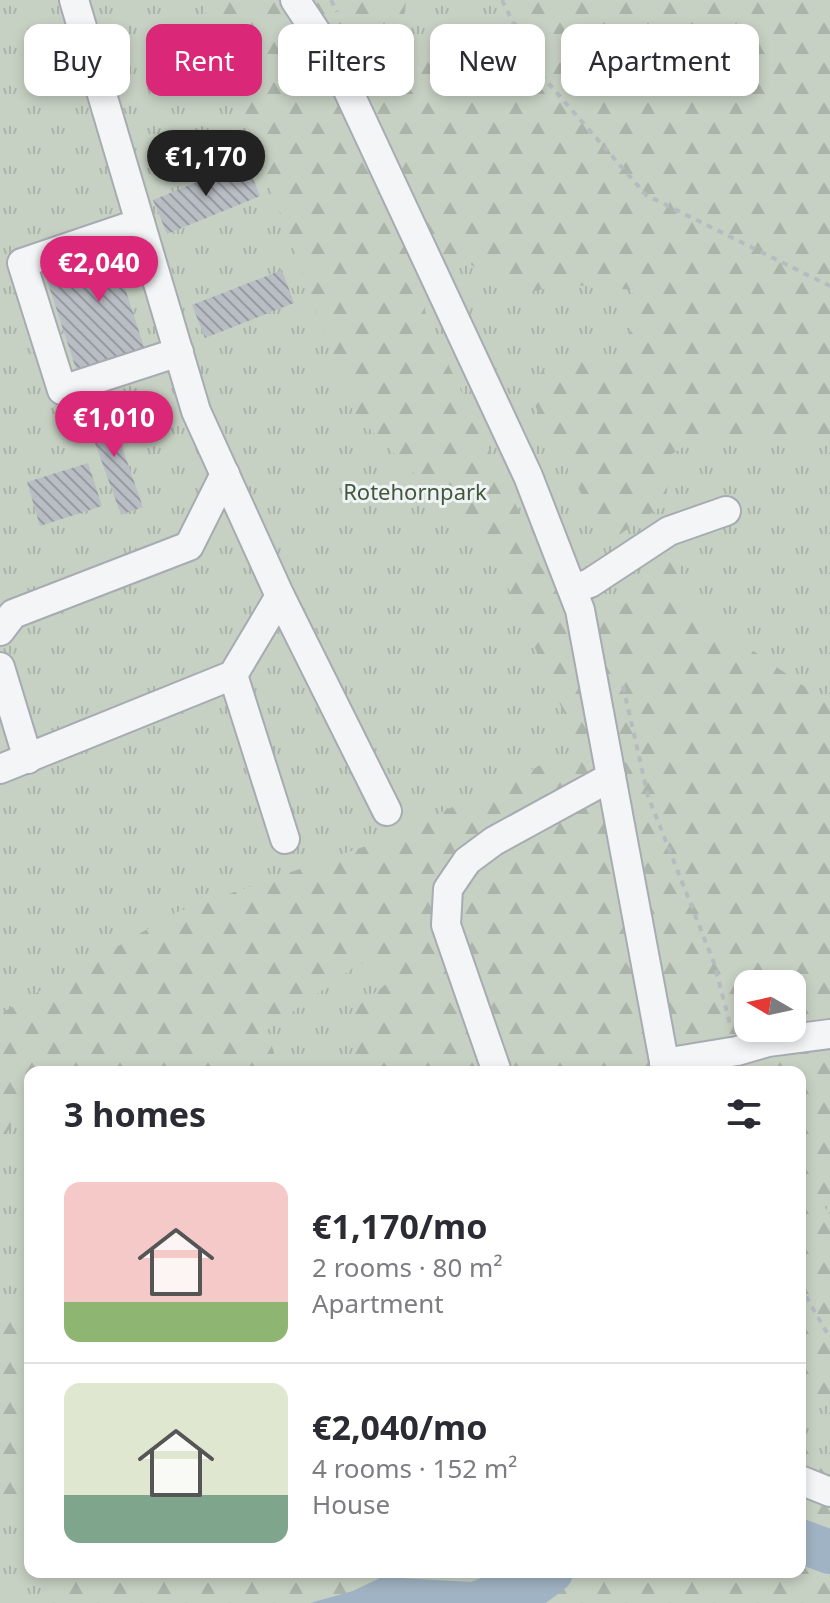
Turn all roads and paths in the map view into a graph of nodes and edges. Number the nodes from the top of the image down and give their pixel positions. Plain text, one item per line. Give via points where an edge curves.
1 (74, 0) edge
2 (295, 0) edge
3 (502, 0) edge
4 (140, 223) junction
5 (830, 286) edge
6 (179, 352) junction
7 (225, 474) junction
8 (726, 511) dead end
9 (574, 589) junction
10 (280, 596) junction
11 (0, 631) edge
12 (0, 667) edge
13 (233, 675) junction
14 (28, 759) junction
15 (0, 769) edge
16 (611, 777) junction
17 (387, 811) dead end
18 (285, 839) dead end
19 (830, 1034) edge
20 (495, 1066) edge
21 (665, 1066) edge
22 (673, 1066) edge
23 (806, 1294) edge
24 (830, 1338) edge
25 (806, 1482) edge
26 (830, 1492) edge

1 - 4 street
2 - 9 street via 338,70 528,476
3 - 5 path via 536,69 646,195
4 - 6 street
4 - 6 street via 22,263 62,390
6 - 7 street via 196,411
7 - 10 street
7 - 11 street via 189,546 13,614
8 - 9 street via 669,531
9 - 16 street
10 - 13 street
10 - 17 street
12 - 14 street
13 - 14 street
13 - 18 street
14 - 15 street
16 - 20 street via 494,841 467,861 448,889 446,925
16 - 21 street
19 - 22 street via 768,1042
23 - 24 path
25 - 26 street

